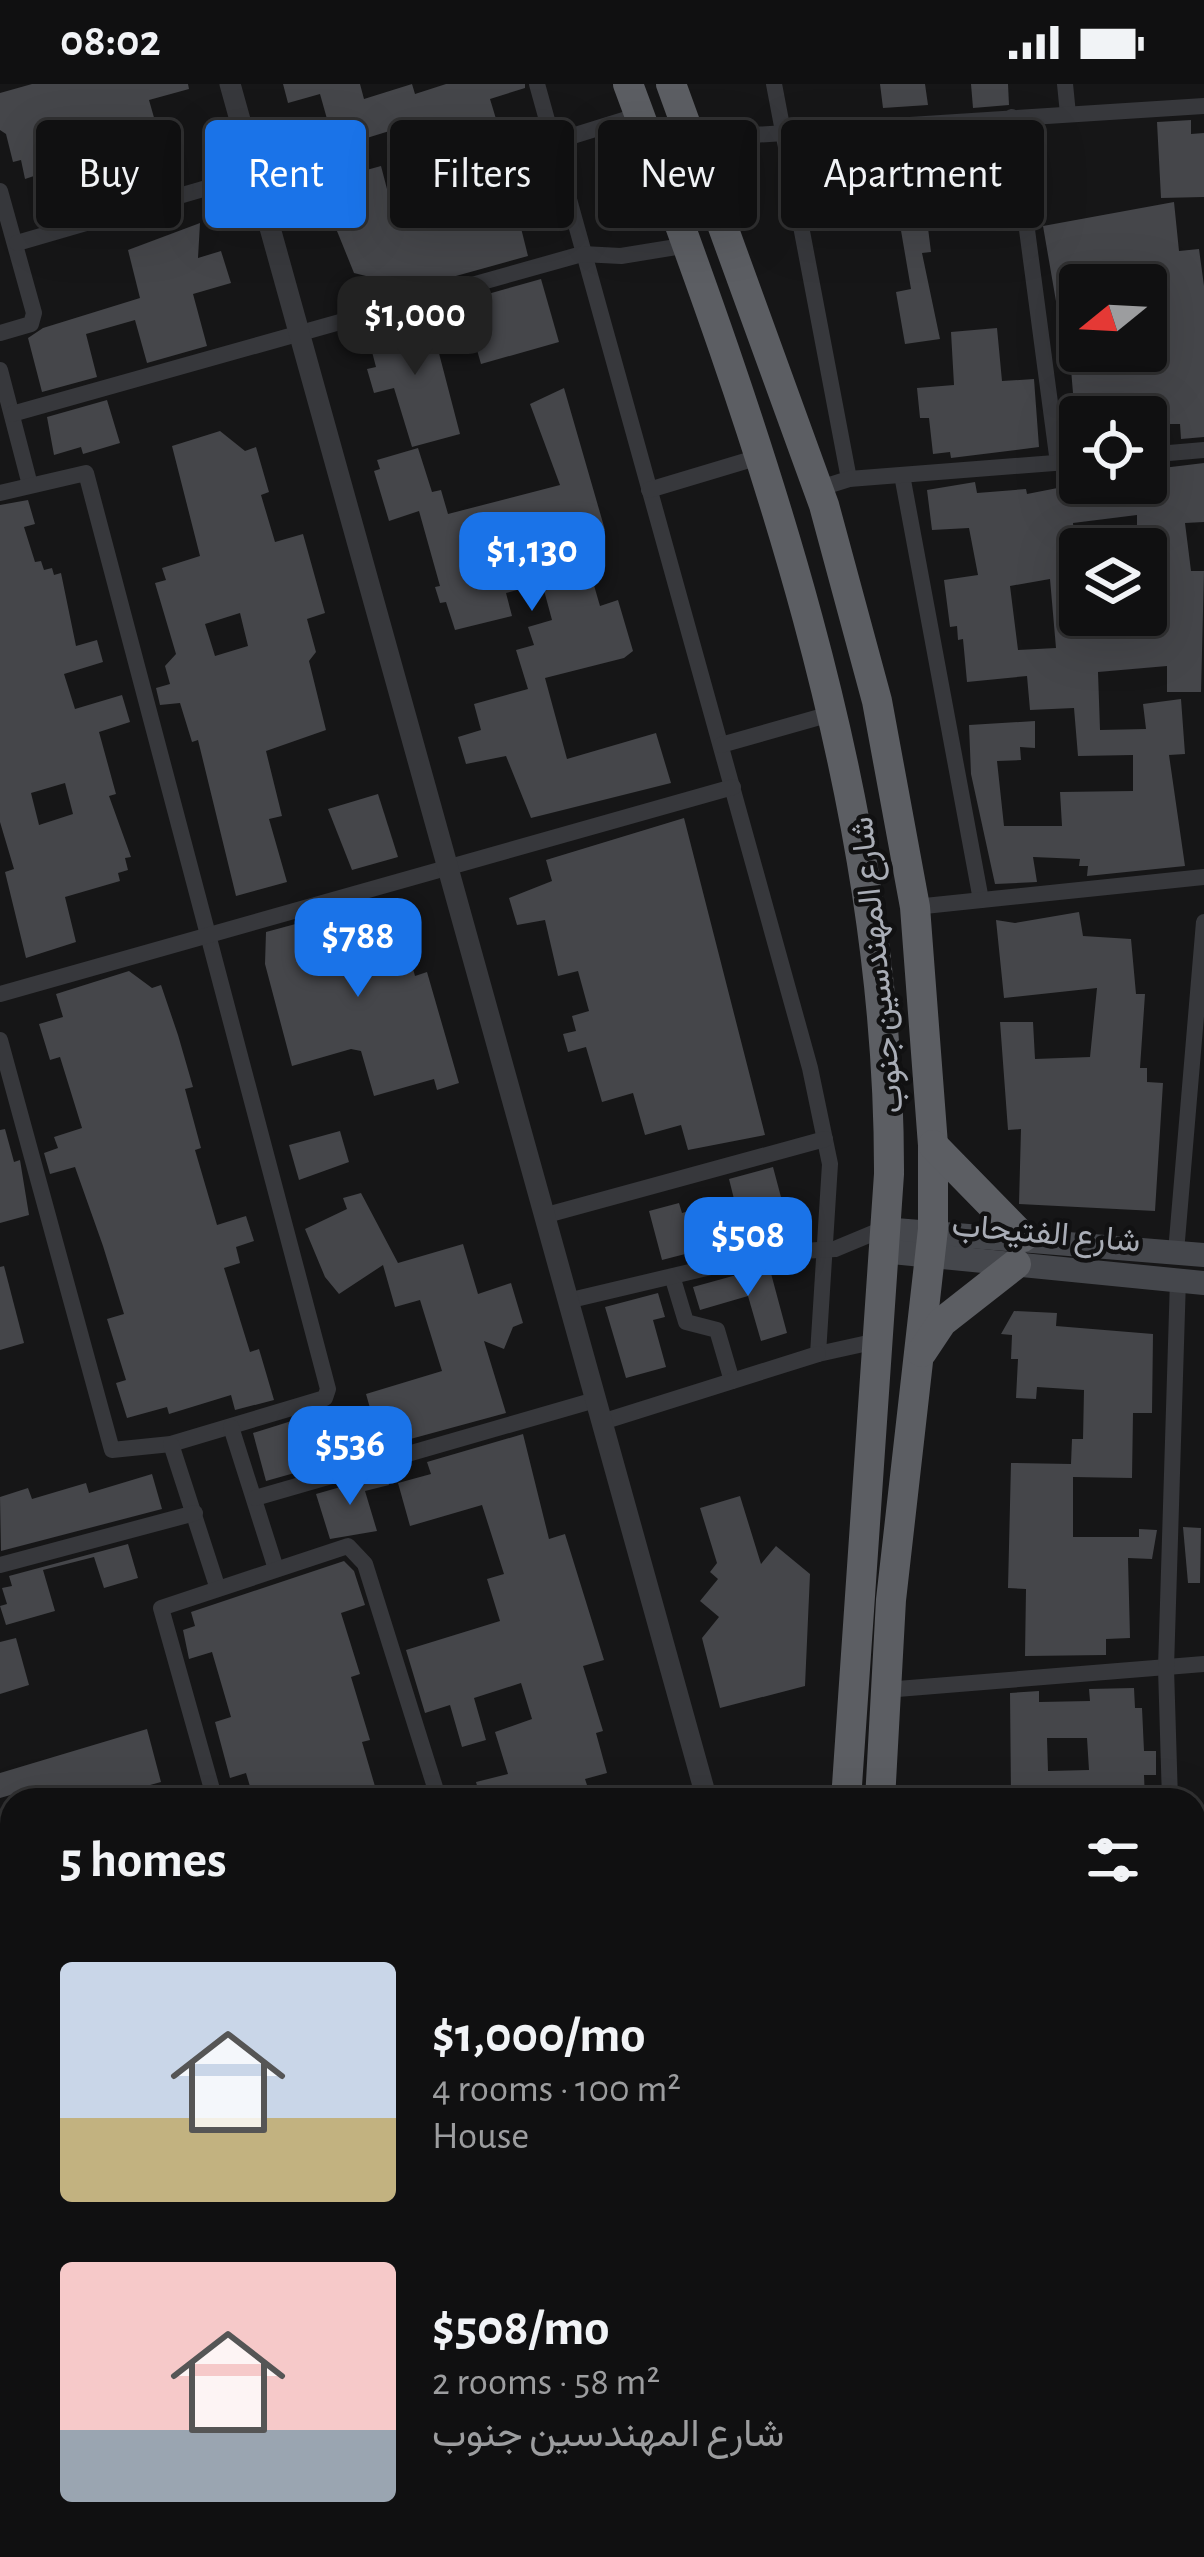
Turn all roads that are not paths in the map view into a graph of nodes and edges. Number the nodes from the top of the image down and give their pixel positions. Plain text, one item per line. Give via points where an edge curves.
1 (230, 84) edge
2 (537, 84) edge
3 (628, 84) edge
4 (671, 84) edge
5 (773, 84) edge
6 (1065, 84) edge
7 (1204, 106) edge
8 (1068, 114) junction
9 (640, 115) junction
10 (1012, 117) junction
11 (240, 120) edge
12 (547, 120) edge
13 (684, 120) edge
14 (974, 120) edge
15 (781, 125) edge
16 (574, 135) edge
17 (205, 188) edge
18 (0, 191) edge
19 (574, 223) edge
20 (270, 228) edge
21 (725, 228) edge
22 (801, 228) edge
23 (17, 243) junction
24 (689, 245) junction
25 (582, 254) junction
26 (0, 333) edge
27 (299, 336) junction
28 (0, 370) edge
29 (781, 380) junction
30 (739, 395) junction
31 (12, 414) junction
32 (1204, 450) edge
33 (1167, 453) edge
34 (759, 457) junction
35 (1058, 463) joint
36 (902, 476) junction
37 (849, 479) junction
38 (30, 485) junction
39 (817, 489) junction
40 (649, 490) junction
41 (0, 493) edge
42 (834, 713) junction
43 (721, 745) junction
44 (733, 788) junction
45 (445, 868) junction
46 (1204, 877) edge
47 (981, 900) junction
48 (915, 907) junction
49 (1204, 922) edge
50 (207, 934) junction
51 (0, 994) edge
52 (0, 1040) edge
53 (825, 1138) junction
54 (933, 1145) junction
55 (543, 1216) junction
56 (875, 1241) junction
57 (932, 1243) junction
58 (1020, 1250) junction
59 (826, 1251) junction
60 (1176, 1252) junction
61 (1204, 1256) edge
62 (674, 1279) junction
63 (1178, 1279) junction
64 (1204, 1282) edge
65 (567, 1301) junction
66 (877, 1341) junction
67 (818, 1354) junction
68 (919, 1358) junction
69 (732, 1381) junction
70 (599, 1411) junction
71 (232, 1427) junction
72 (171, 1444) junction
73 (255, 1498) junction
74 (195, 1513) junction
75 (0, 1564) edge
76 (276, 1568) junction
77 (218, 1586) junction
78 (1204, 1664) edge
79 (1166, 1668) junction
80 (885, 1690) junction
81 (211, 1788) edge
82 (435, 1788) edge
83 (704, 1788) edge
84 (847, 1788) edge
85 (881, 1788) edge
86 (1170, 1788) edge

1 - 11 street
2 - 12 street
3 - 9 highway, شارع المهندسين جنوب
4 - 13 highway, شارع المهندسين جنوب
5 - 15 street
6 - 8 street
7 - 8 street
8 - 10 street
9 - 16 street
9 - 24 highway, شارع المهندسين جنوب
10 - 14 street
10 - 35 street
17 - 23 street
18 - 23 street
19 - 25 street
20 - 27 street
21 - 29 highway, شارع المهندسين جنوب
22 - 37 street
23 - 26 street via 34,320
24 - 25 street
24 - 30 highway, شارع المهندسين جنوب
25 - 27 street
25 - 40 street
27 - 31 street
27 - 45 street
28 - 31 street
29 - 30 highway
29 - 39 highway, شارع المهندسين جنوب
30 - 34 highway, شارع المهندسين جنوب
31 - 38 street
32 - 33 street
34 - 40 street
34 - 42 highway, شارع المهندسين جنوب
35 - 36 street
36 - 37 street
36 - 47 street
37 - 39 street
38 - 41 street
38 - 50 street via 86,473
39 - 48 highway, شارع المهندسين جنوب via 877,701
40 - 43 street
42 - 43 street
42 - 56 highway, شارع المهندسين جنوب via 872,929 889,1098
43 - 44 street
44 - 45 street
44 - 53 street
45 - 50 street
45 - 55 street
46 - 47 street
47 - 48 street
48 - 54 highway, شارع المهندسين جنوب
49 - 60 street
50 - 51 street
50 - 71 street via 328,1389 322,1400
52 - 72 street via 110,1446 118,1453
53 - 55 street
53 - 59 street
54 - 57 highway, شارع المهندسين جنوب
54 - 58 highway
55 - 65 street
56 - 57 main road, شارع الفتيحاب
56 - 59 street
56 - 66 highway, شارع المهندسين جنوب
57 - 58 main road, شارع الفتيحاب
57 - 68 highway, شارع المهندسين جنوب
58 - 60 main road, شارع الفتيحاب
58 - 63 main road, شارع الفتيحاب
58 - 68 highway via 942,1322
59 - 62 street via 770,1253
59 - 67 street
60 - 61 main road, شارع الفتيحاب
62 - 65 street
62 - 69 street via 686,1322 717,1330
63 - 64 main road, شارع الفتيحاب
63 - 79 street
65 - 70 street
66 - 67 street
66 - 84 highway, شارع المهندسين جنوب
67 - 69 street
68 - 80 highway, شارع المهندسين جنوب
69 - 70 street
70 - 73 street
70 - 83 street
71 - 72 street
71 - 73 street
72 - 74 street
73 - 76 street
74 - 75 street
74 - 77 street
76 - 77 street
76 - 82 street via 339,1547 357,1549
77 - 81 street via 171,1601 160,1615
78 - 79 street
79 - 80 street
79 - 86 street
80 - 85 highway, شارع المهندسين جنوب

